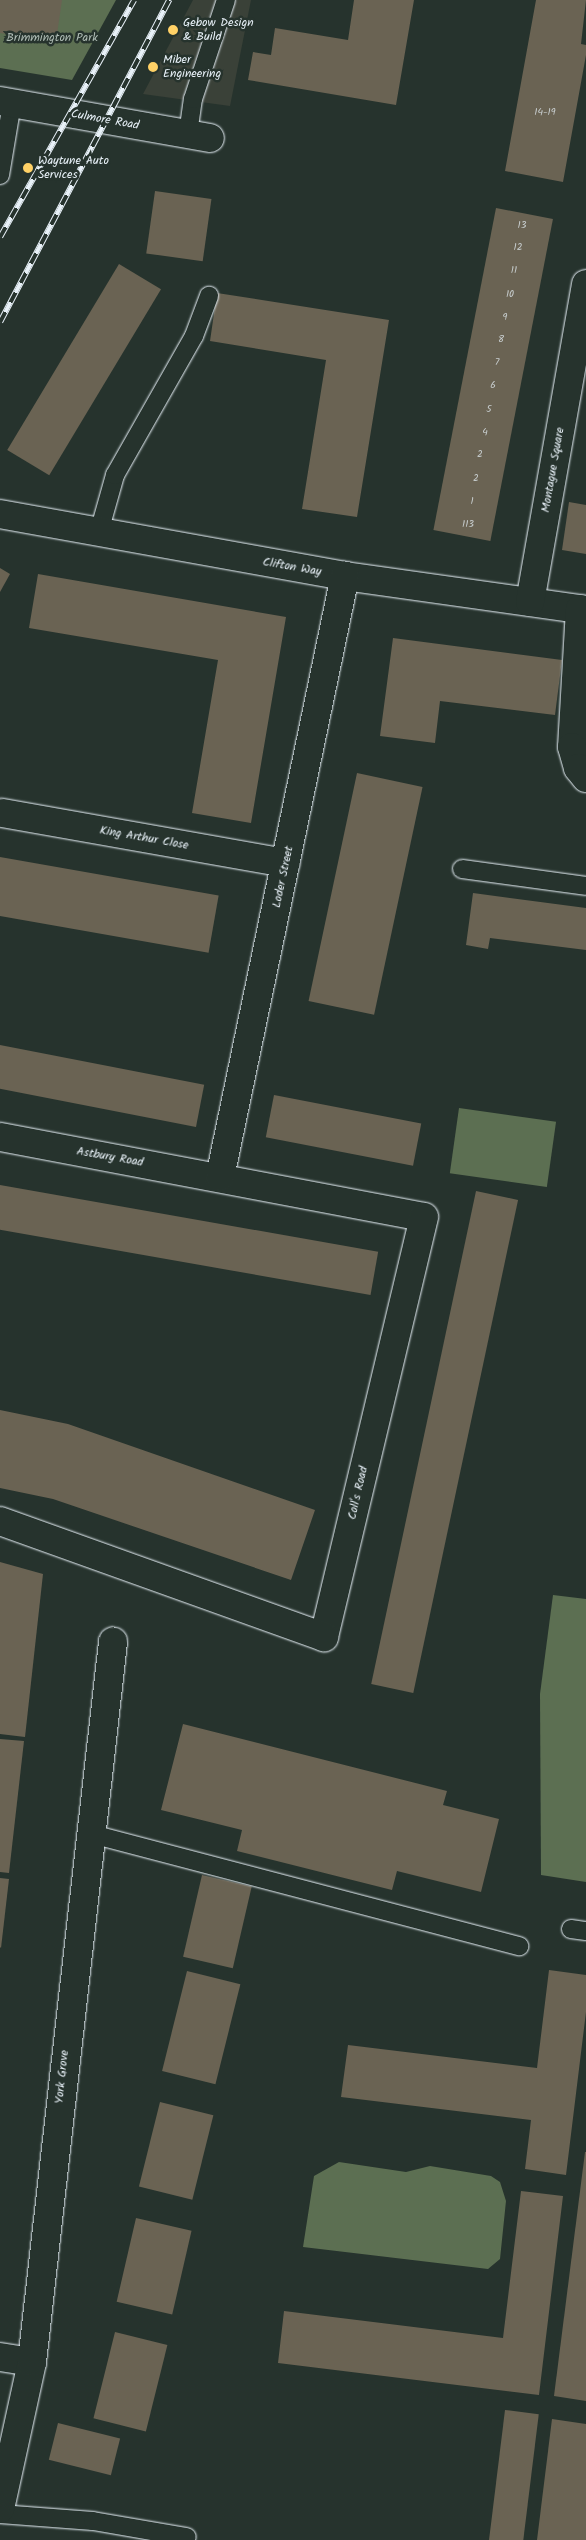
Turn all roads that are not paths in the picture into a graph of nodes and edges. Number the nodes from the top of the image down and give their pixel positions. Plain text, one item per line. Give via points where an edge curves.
1 (226, 0) edge
2 (6, 102) edge
3 (199, 136) joint
4 (0, 175) edge
5 (586, 284) edge
6 (209, 296) dead end
7 (581, 337) edge
8 (0, 514) edge
9 (98, 532) junction
10 (345, 576) junction
11 (530, 602) junction
12 (583, 610) edge
13 (586, 778) edge
14 (2, 813) dead end
15 (286, 863) junction
16 (462, 869) dead end
17 (586, 886) edge
18 (0, 1138) edge
19 (220, 1177) junction
20 (0, 1521) edge
21 (113, 1642) dead end
22 (88, 1833) junction
23 (518, 1946) dead end
24 (0, 2357) edge
25 (32, 2362) junction
26 (0, 2509) edge
27 (0, 2514) edge
28 (188, 2536) dead end

1 - 3 lane via 193,99
2 - 3 street, Culmore Road
2 - 4 lane
5 - 7 street, Montague Square
6 - 9 lane via 194,336 115,475
7 - 11 street, Montague Square
8 - 9 street, Clifton Way
9 - 10 street, Clifton Way
10 - 11 street, Clifton Way
10 - 15 street, Loder Street
11 - 12 street, Clifton Way
12 - 13 street via 572,747 578,768
14 - 15 street, King Arthur Close
15 - 19 street, Loder Street
16 - 17 lane
18 - 19 street, Astbury Road
19 - 20 street, Coll's Road via 424,1217 324,1637
21 - 22 street, York Grove
22 - 23 lane
22 - 25 street, York Grove
24 - 25 street
25 - 26 street, York Grove
27 - 28 lane via 93,2521

